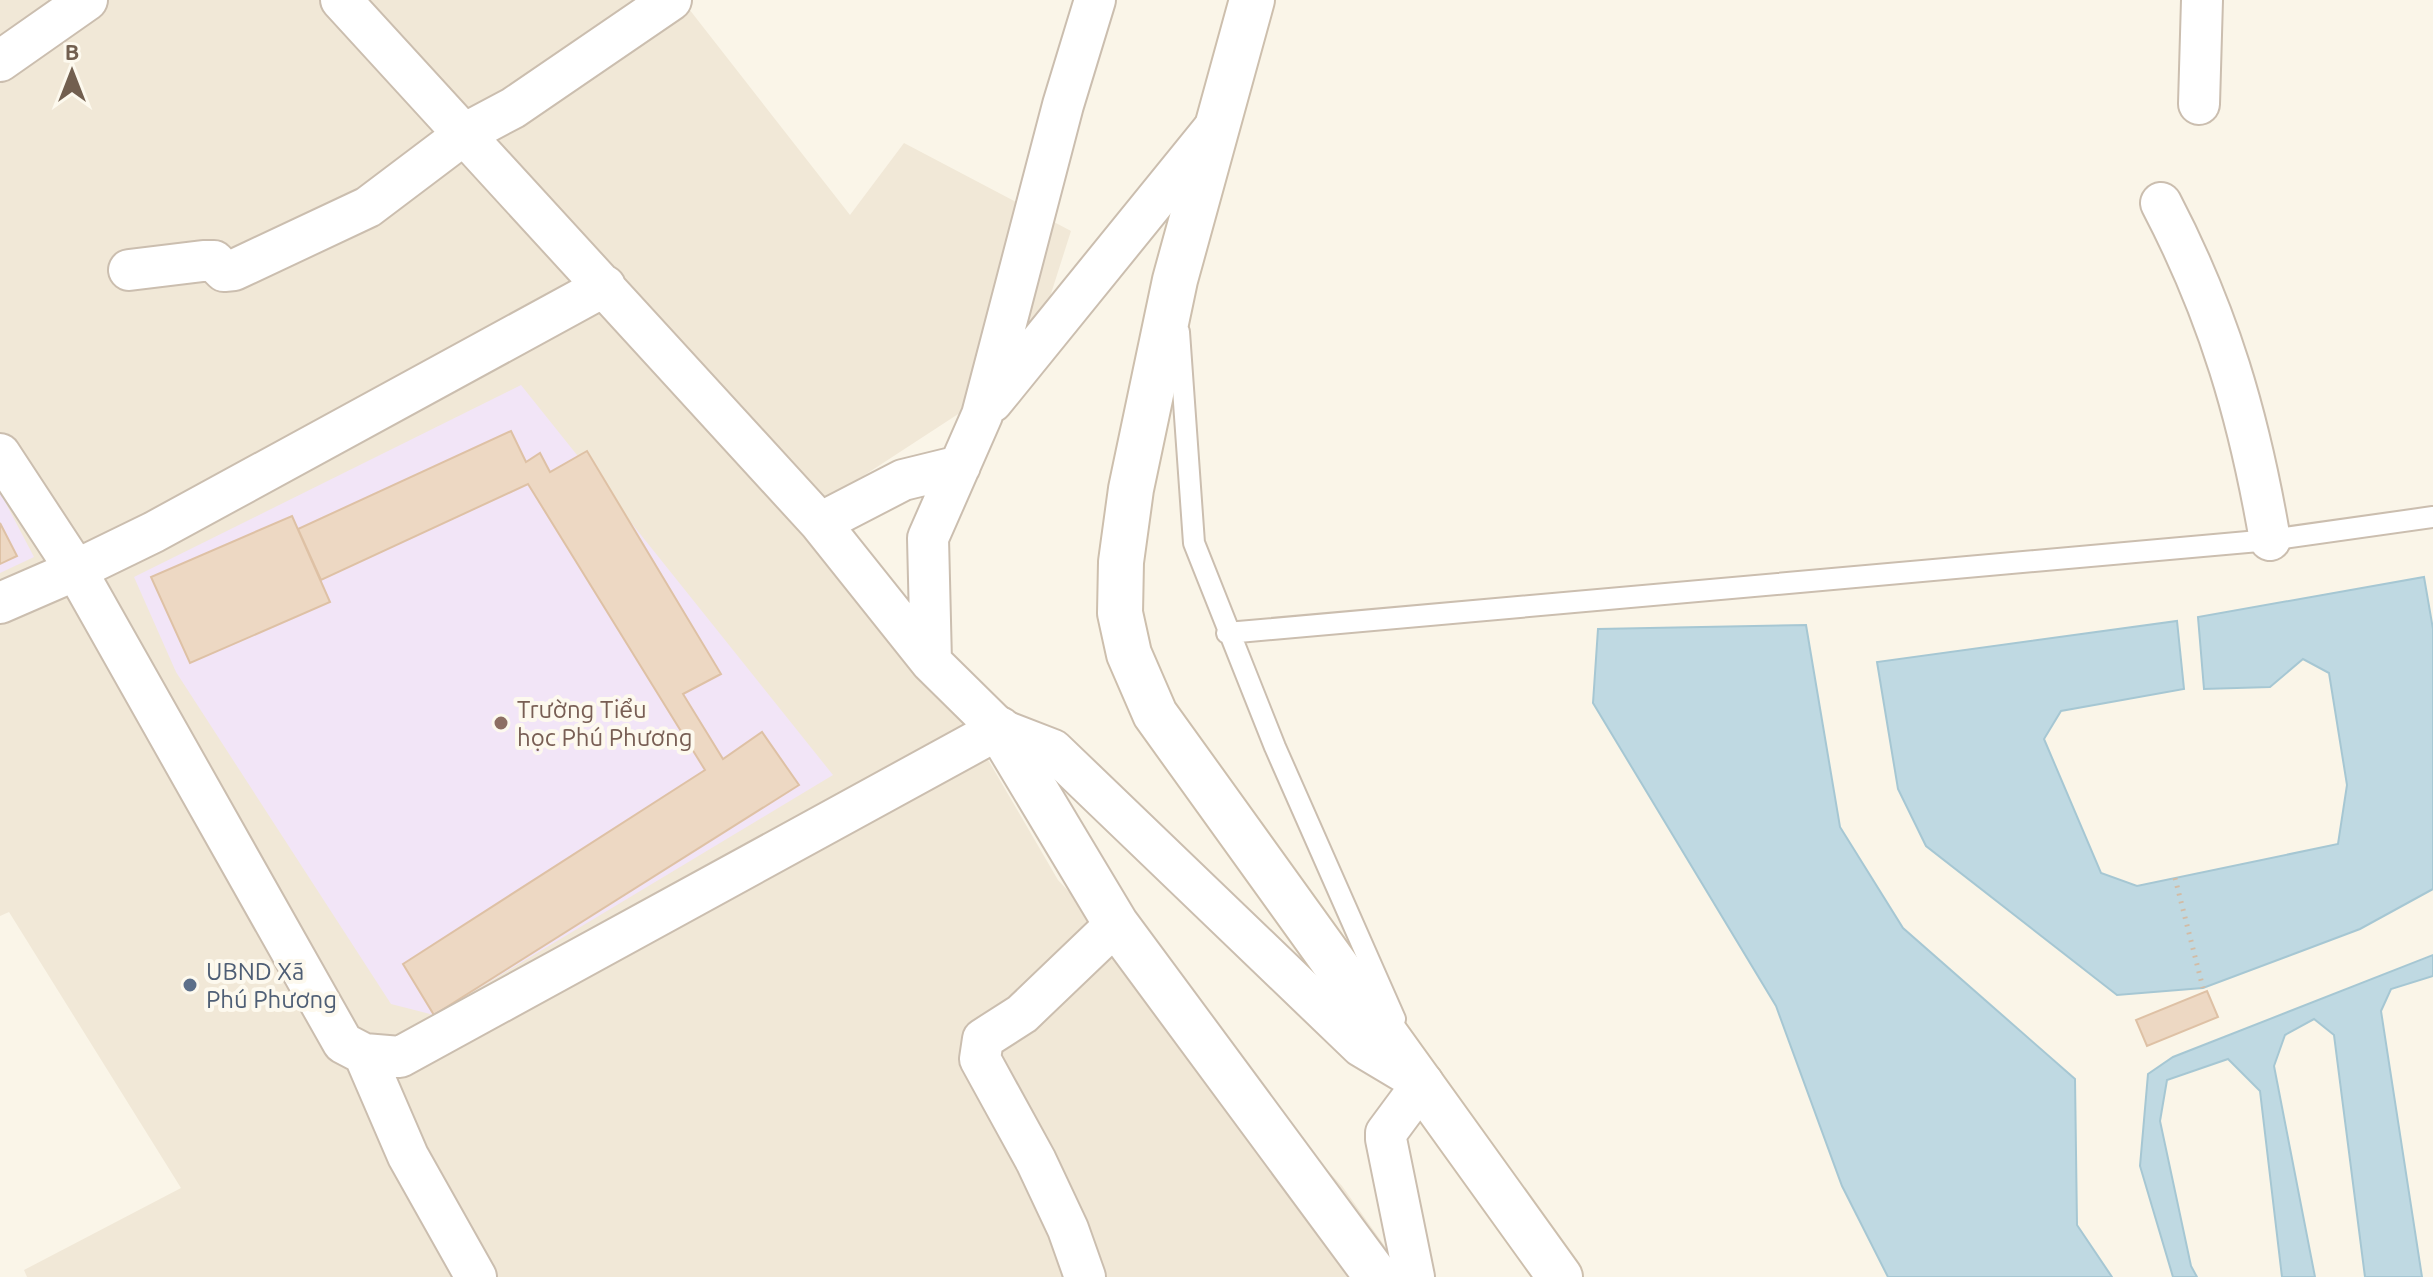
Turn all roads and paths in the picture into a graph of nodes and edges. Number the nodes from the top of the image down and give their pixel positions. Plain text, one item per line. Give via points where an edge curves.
1 (87, 0) edge
2 (341, 0) edge
3 (671, 0) edge
4 (1095, 0) edge
5 (1252, 0) edge
6 (2202, 0) edge
7 (0, 61) edge
8 (2199, 104) dead end
9 (1219, 122) junction
10 (466, 133) junction
11 (2161, 203) dead end
12 (129, 270) dead end
13 (1175, 280) junction
14 (605, 286) junction
15 (982, 415) junction
16 (0, 454) edge
17 (960, 466) junction
18 (2433, 517) edge
19 (820, 523) junction
20 (2270, 540) junction
21 (76, 570) junction
22 (0, 603) edge
23 (1227, 633) junction
24 (931, 662) junction
25 (999, 729) junction
26 (2175, 878) dead end
27 (1116, 924) junction
28 (2203, 988) dead end
29 (364, 1054) junction
30 (1423, 1083) junction
31 (476, 1277) edge
32 (1085, 1277) edge
33 (1377, 1277) edge
34 (1414, 1277) edge
35 (1560, 1277) edge

1 - 7 street
2 - 10 street
3 - 10 street via 513,108
4 - 15 street
5 - 9 main road
6 - 8 street
9 - 13 main road
9 - 15 street
10 - 12 street via 368,207 234,270 203,261
10 - 14 street
11 - 20 street via 2212,310 2238,387
13 - 23 lane via 1194,543
13 - 30 main road via 1121,562 1120,613 1129,654 1155,714
14 - 19 street
14 - 21 street
15 - 17 street
16 - 21 street
17 - 19 street via 903,480
17 - 24 street via 928,538
18 - 20 lane
19 - 24 street
20 - 23 lane
21 - 22 street
21 - 29 street via 343,1043
23 - 30 lane
24 - 25 street
25 - 27 main road
25 - 29 street via 412,1051 400,1057
25 - 30 street via 1053,750 1361,1046
26 - 28 path
27 - 32 street via 1022,1014 983,1039 980,1049 980,1059 1068,1229
27 - 33 main road
29 - 31 street via 408,1156
30 - 34 street via 1386,1133
30 - 35 main road

